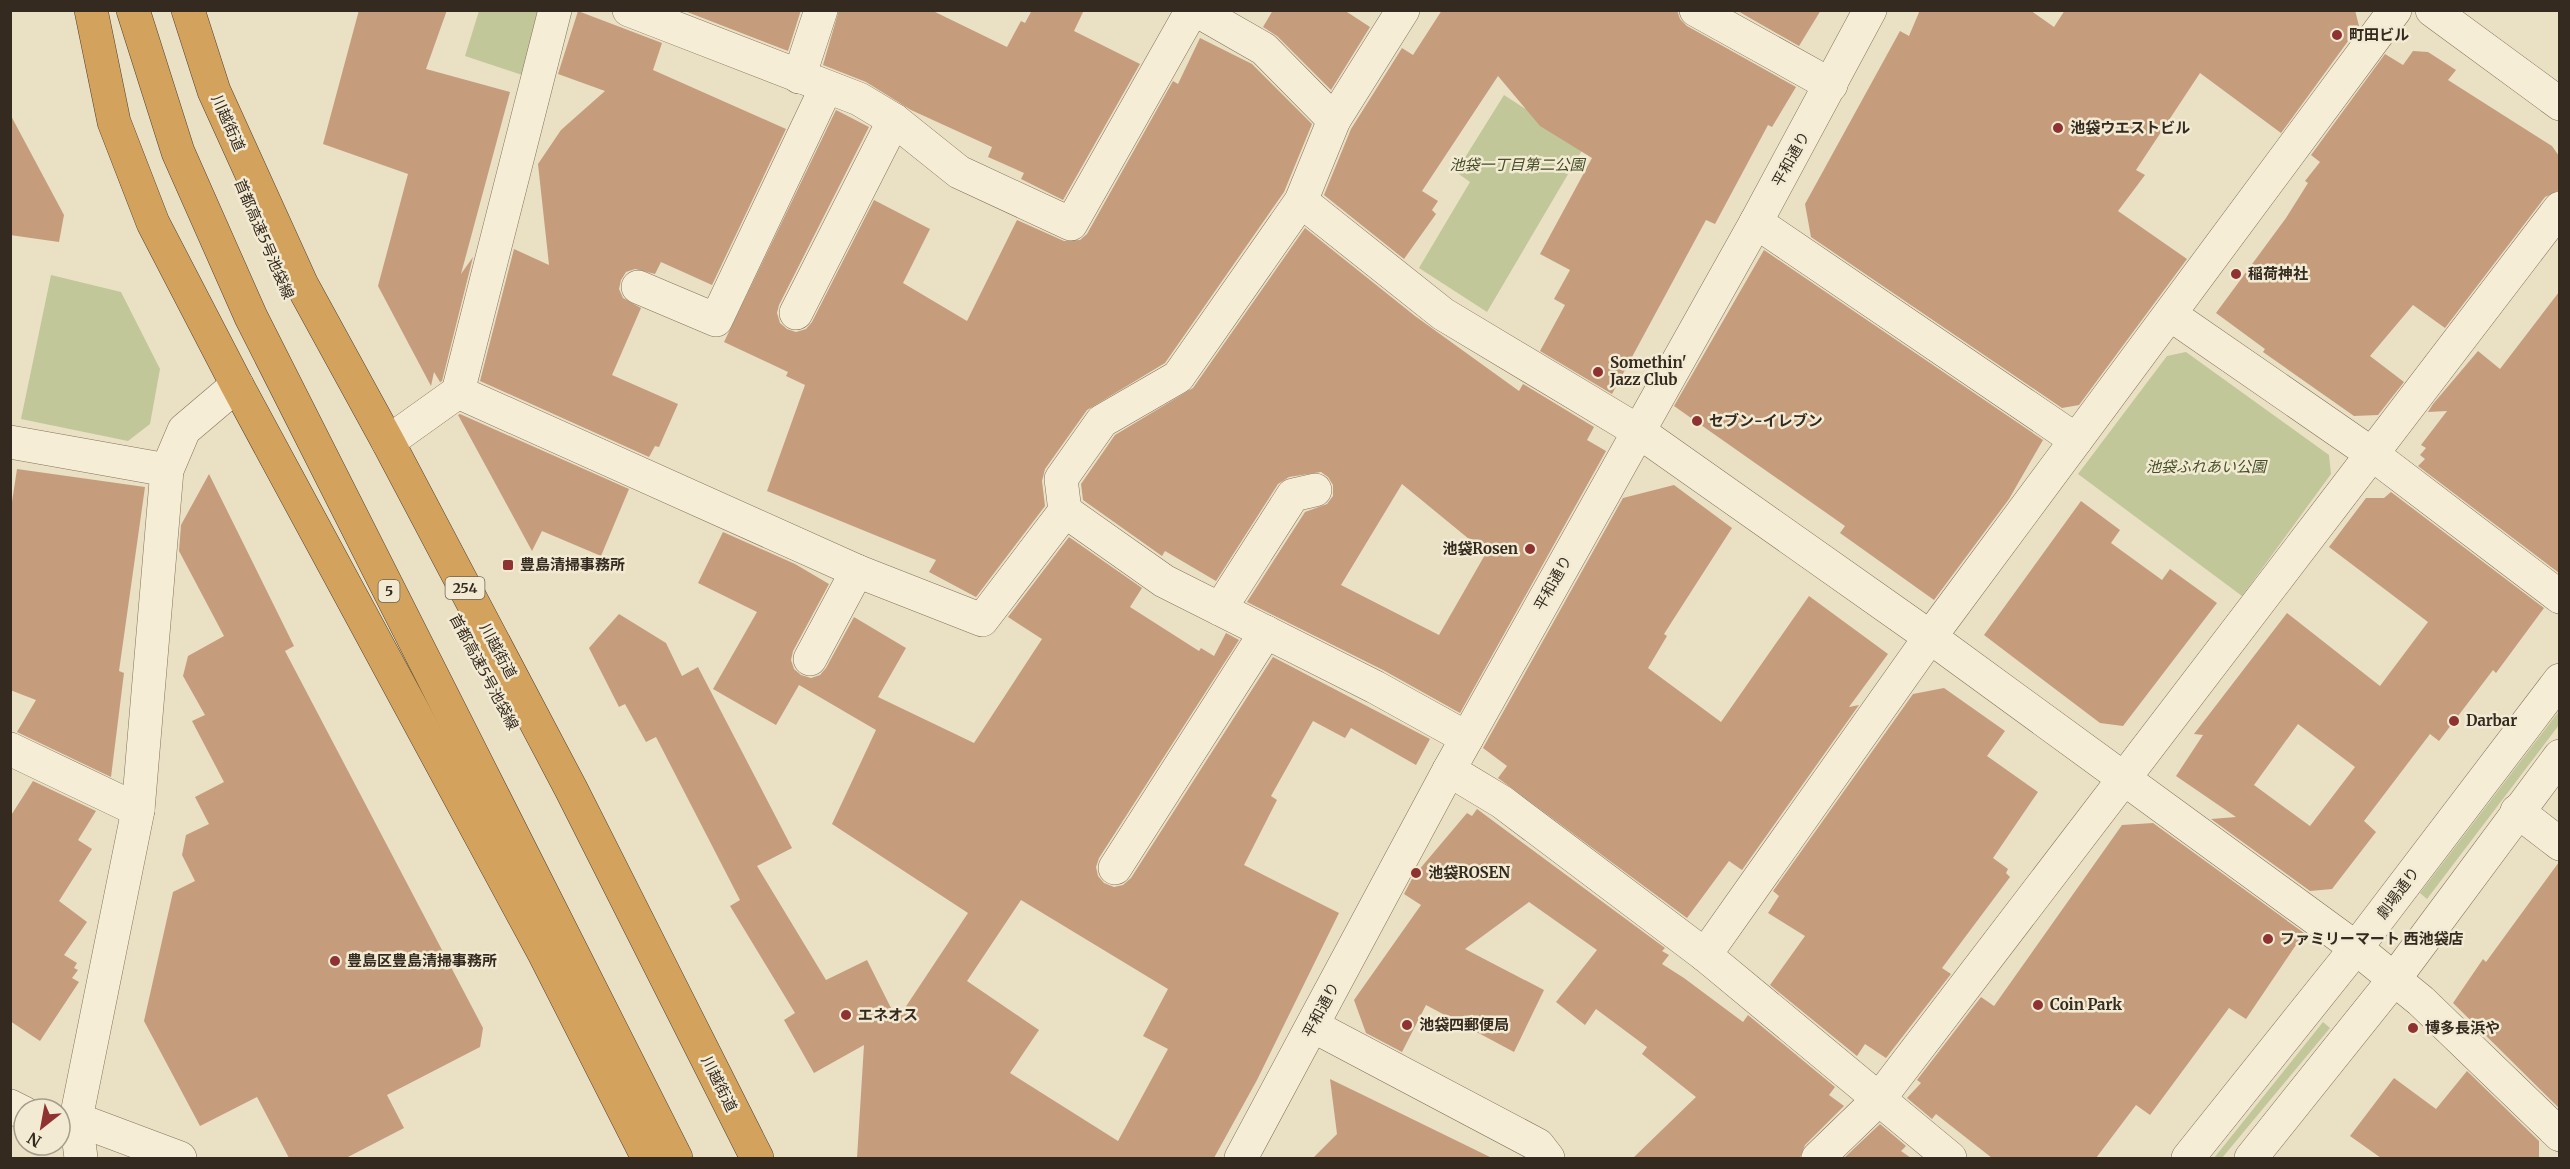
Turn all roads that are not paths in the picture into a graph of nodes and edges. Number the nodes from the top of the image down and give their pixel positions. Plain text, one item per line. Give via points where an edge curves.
1 (91, 10) edge
2 (133, 10) edge
3 (186, 10) edge
4 (555, 10) edge
5 (629, 10) edge
6 (821, 10) edge
7 (1194, 10) edge
8 (1403, 10) edge
9 (1696, 10) edge
10 (1870, 10) edge
11 (2395, 10) edge
12 (2432, 10) edge
13 (812, 82) junction
14 (1831, 85) junction
15 (2559, 104) edge
16 (894, 120) junction
17 (1334, 120) junction
18 (1301, 201) junction
19 (2559, 208) edge
20 (1756, 222) junction
21 (638, 287) dead end
22 (796, 313) dead end
23 (2172, 315) junction
24 (237, 385) junction
25 (458, 392) junction
26 (1638, 431) junction
27 (2076, 440) junction
28 (10, 442) edge
29 (388, 442) junction
30 (2372, 454) junction
31 (167, 471) junction
32 (1315, 490) dead end
33 (1065, 510) junction
34 (856, 571) junction
35 (2559, 597) edge
36 (1220, 609) junction
37 (1266, 632) junction
38 (1930, 638) junction
39 (810, 659) dead end
40 (2559, 680) edge
41 (1467, 738) junction
42 (10, 749) edge
43 (2559, 756) edge
44 (1449, 770) junction
45 (2122, 779) junction
46 (138, 810) junction
47 (2517, 811) junction
48 (2559, 844) edge
49 (1115, 868) dead end
50 (2356, 948) junction
51 (1705, 954) junction
52 (2395, 978) junction
53 (1313, 1026) junction
54 (1879, 1099) junction
55 (74, 1133) edge
56 (2559, 1135) edge
57 (180, 1158) edge
58 (648, 1158) edge
59 (676, 1158) edge
60 (737, 1158) edge
61 (757, 1158) edge
62 (1241, 1158) edge
63 (1548, 1158) edge
64 (1818, 1158) edge
65 (1950, 1158) edge
66 (2188, 1158) edge
67 (2251, 1158) edge

1 - 24 highway via 114,122 131,167 153,223
2 - 59 highway, 5 via 178,152 251,317
3 - 29 highway, 川越街道 / 254 via 213,91 302,285
3 - 60 highway, 首都高速5号池袋線 via 230,157 283,286
4 - 25 street
5 - 13 street
6 - 13 street
7 - 16 street via 1071,224 959,172
7 - 17 street via 1264,49
8 - 17 street
9 - 14 street
10 - 14 street, 平和通り
11 - 23 street
12 - 15 street
13 - 16 street via 859,99
13 - 21 street via 716,320
14 - 20 street, 平和通り
16 - 22 street
17 - 18 street
18 - 26 street via 1443,314
18 - 33 street via 1178,377 1102,421 1060,479
19 - 30 street
20 - 26 street, 平和通り
20 - 27 street
23 - 27 street
23 - 30 street
24 - 31 street via 184,430
24 - 58 highway via 545,955
25 - 29 street
25 - 34 street
26 - 38 street
26 - 41 street, 平和通り
27 - 38 street
28 - 31 street
29 - 61 highway, 川越街道 / 254 via 571,789
30 - 35 street
30 - 45 street
31 - 46 street
32 - 36 street via 1293,495
33 - 34 street via 982,620
33 - 36 street via 1164,581
34 - 39 street
36 - 37 street
37 - 41 street
37 - 49 street
38 - 45 street
38 - 51 street
40 - 50 street, 劇場通り
41 - 44 street, 平和通り
42 - 46 street
43 - 47 street
44 - 51 street via 1502,802
44 - 53 street, 平和通り
45 - 50 street
45 - 54 street
46 - 55 street
47 - 48 street
47 - 52 street
50 - 52 street
50 - 66 street, 劇場通り
51 - 54 street
52 - 56 street
52 - 67 street
53 - 62 street, 平和通り
53 - 63 street via 1538,1145
54 - 64 street
54 - 65 street
55 - 57 street

